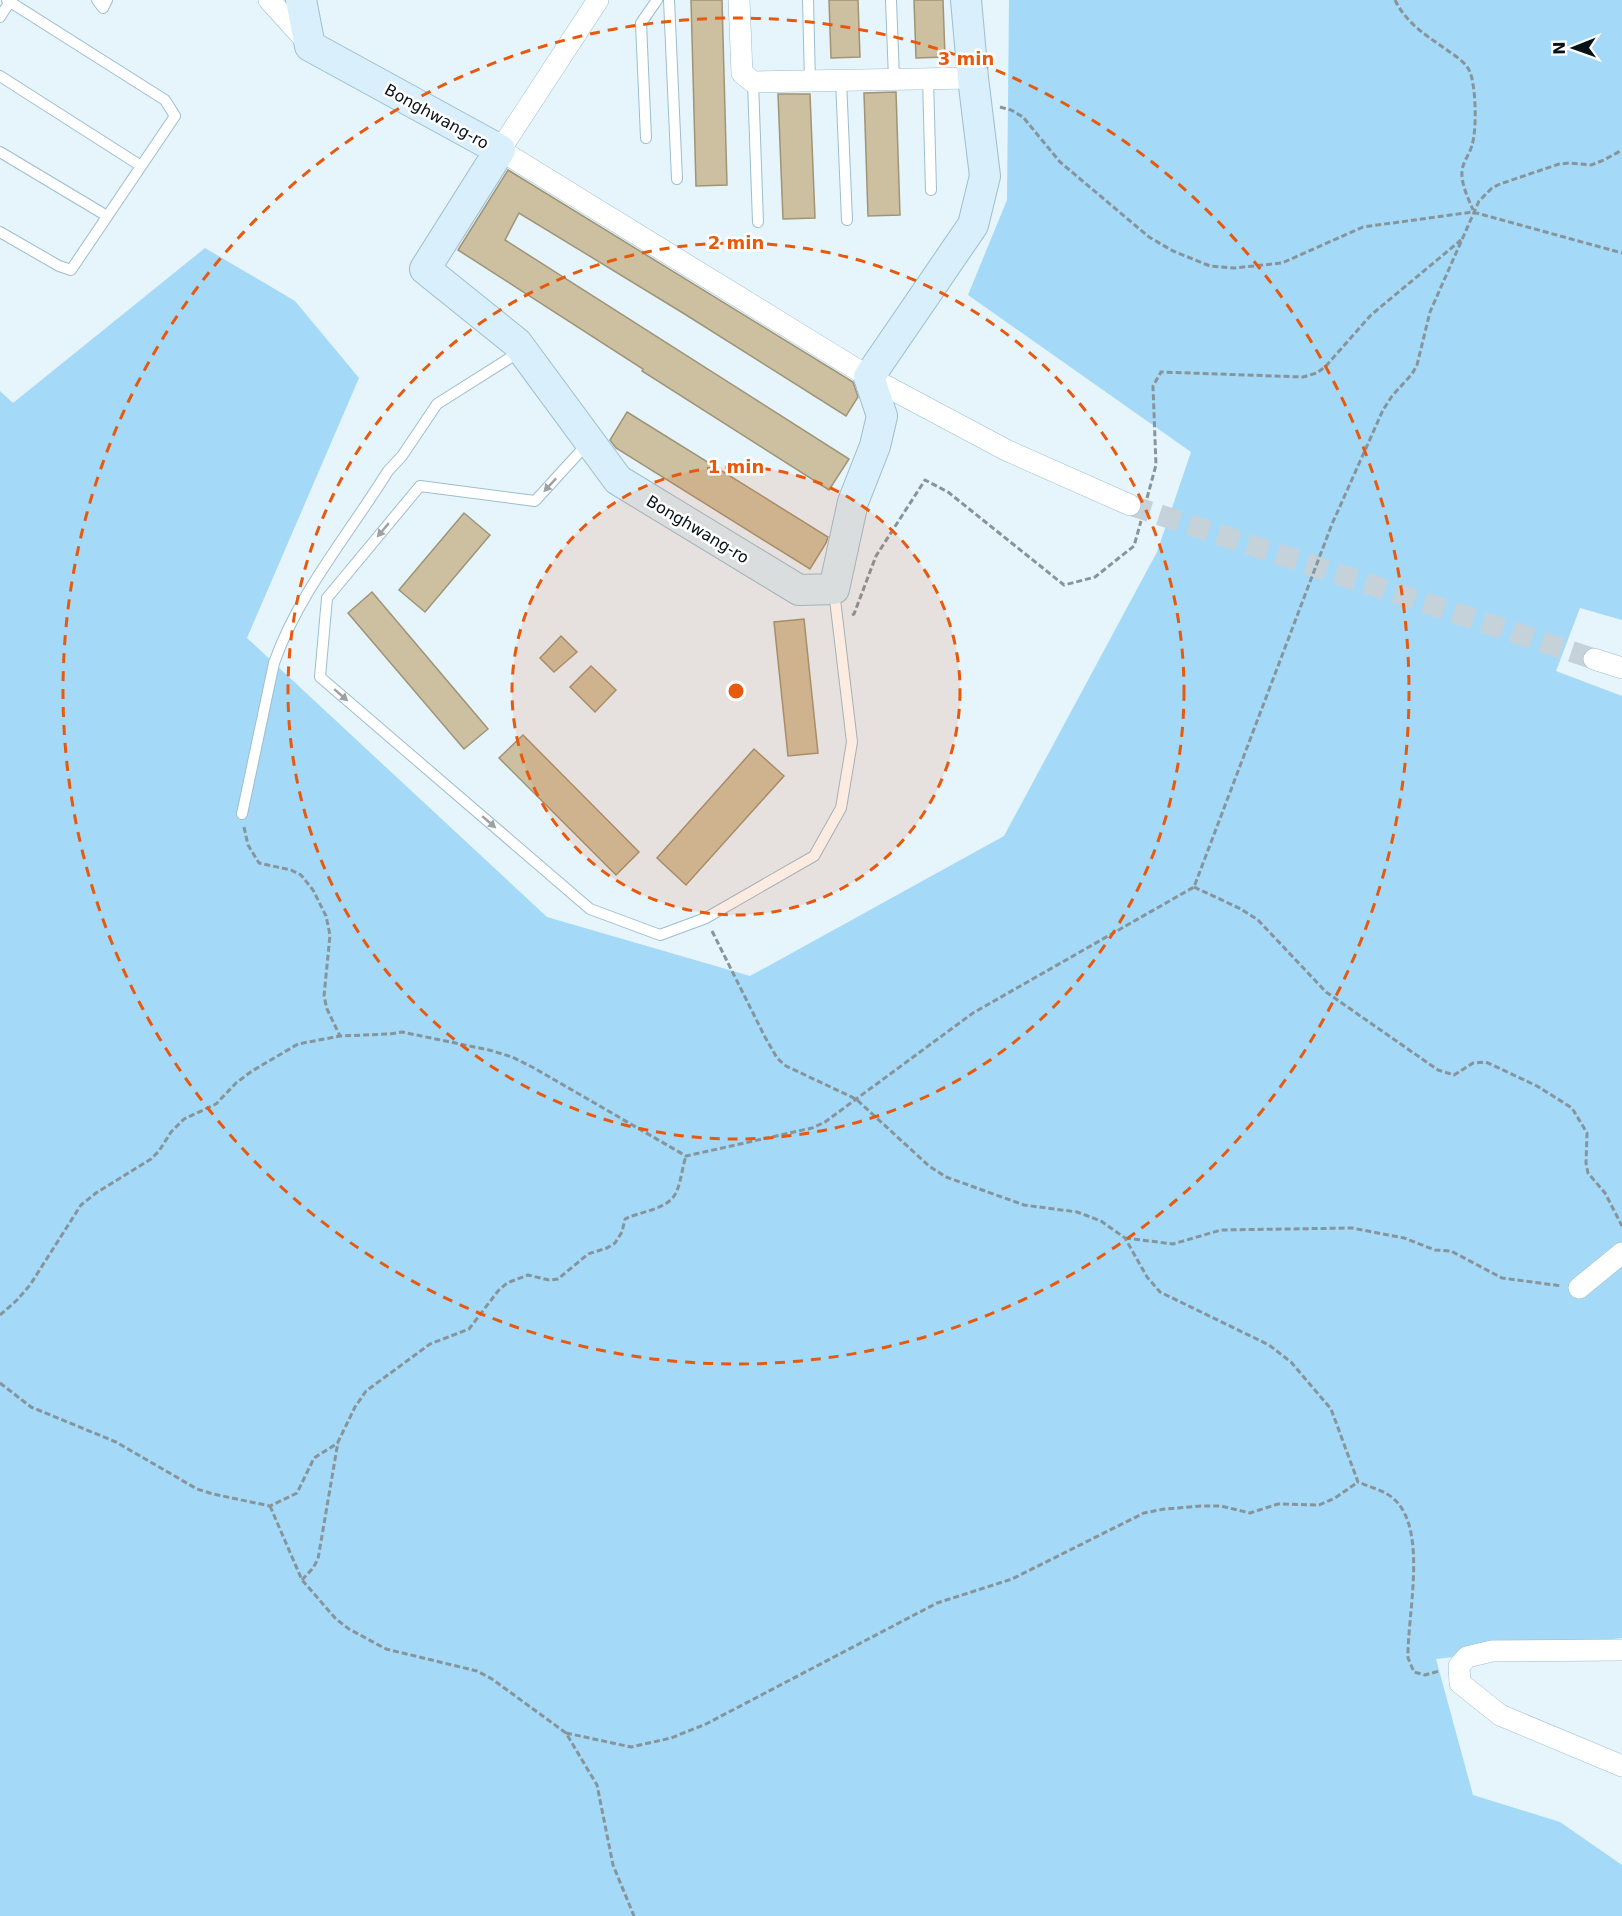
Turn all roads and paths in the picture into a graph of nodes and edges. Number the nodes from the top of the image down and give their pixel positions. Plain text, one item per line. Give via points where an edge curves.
1 (97, 0) edge
2 (107, 0) edge
3 (269, 0) edge
4 (301, 0) edge
5 (598, 0) edge
6 (657, 0) edge
7 (669, 0) edge
8 (739, 0) edge
9 (808, 0) edge
10 (891, 0) edge
11 (966, 0) edge
12 (1395, 0) edge
13 (9, 1) edge
14 (0, 17) edge
15 (310, 46) junction
16 (0, 76) edge
17 (928, 78) junction
18 (973, 78) junction
19 (894, 79) junction
20 (841, 80) junction
21 (810, 81) junction
22 (753, 82) junction
23 (977, 110) junction
24 (646, 138) dead end
25 (500, 150) junction
26 (1622, 150) edge
27 (0, 152) edge
28 (141, 166) junction
29 (676, 179) dead end
30 (931, 190) dead end
31 (1473, 212) junction
32 (107, 216) junction
33 (847, 220) dead end
34 (758, 222) dead end
35 (0, 232) edge
36 (1462, 238) junction
37 (1622, 253) edge
38 (522, 350) junction
39 (869, 377) junction
40 (590, 442) junction
41 (1140, 505) junction
42 (834, 589) junction
43 (838, 619) junction
44 (1594, 659) tunnel mouth
45 (1622, 668) edge
46 (242, 814) joint
47 (1194, 887) junction
48 (706, 918) junction
49 (340, 1036) junction
50 (856, 1099) junction
51 (686, 1156) junction
52 (1622, 1226) edge
53 (1125, 1238) junction
54 (1622, 1253) edge
55 (1580, 1288) joint
56 (0, 1315) edge
57 (0, 1383) edge
58 (338, 1442) junction
59 (1358, 1482) junction
60 (270, 1506) junction
61 (302, 1580) junction
62 (1622, 1650) edge
63 (1463, 1661) junction
64 (566, 1733) junction
65 (1622, 1766) edge
66 (634, 1916) edge

1 - 2 lane via 103,8
3 - 15 street
4 - 15 street
5 - 25 street
6 - 24 lane via 641,23
7 - 29 lane
8 - 22 street via 742,73
9 - 21 lane
10 - 19 lane
11 - 18 street
12 - 31 path via 1416,28 1458,58 1470,73 1474,133 1462,172
13 - 14 lane
13 - 28 lane via 165,100 175,116
15 - 25 street, Bonghwang-ro
16 - 28 lane
17 - 18 street
17 - 19 street
17 - 30 lane
18 - 23 street
19 - 20 street
20 - 21 street
20 - 33 lane
21 - 22 street
22 - 34 lane
23 - 31 path via 998,106 1023,117 1060,162 1149,237 1210,266 1234,268 1282,262 1362,227
23 - 39 street via 985,176 973,225
25 - 38 street, Bonghwang-ro via 425,269
25 - 39 street
26 - 31 path via 1591,165 1559,164 1500,184 1484,194
27 - 32 lane
28 - 32 lane
31 - 36 path
31 - 37 path
32 - 35 lane via 71,270
36 - 41 path via 1371,315 1317,373 1303,377 1161,372 1153,386 1156,465
36 - 47 path via 1430,312 1418,365 1383,410 1332,524
38 - 40 street, Bonghwang-ro
38 - 46 lane via 437,404 299,606 274,663
39 - 41 street via 1006,450
39 - 42 street via 882,416 853,502
40 - 42 street, Bonghwang-ro via 618,480 789,584 799,590
40 -> 48 lane via 535,501 420,486 327,598 320,677 590,909 660,935
41 - 43 path via 1134,546 1095,577 1064,585 948,492 925,480 876,556 854,614
42 - 43 lane
43 - 48 lane via 852,742 841,808 814,856
44 - 45 street
46 - 49 path via 254,858 265,866 301,875 327,916 330,935 324,996
47 - 50 path via 973,1013
47 - 52 path via 1258,920 1326,992 1438,1070 1454,1075 1473,1063 1486,1062 1566,1102 1587,1133 1588,1173 1605,1193
48 - 50 path via 777,1058 796,1072
49 - 51 path via 411,1032 512,1057
49 - 56 path via 298,1044 279,1054 236,1083 216,1104 184,1119 151,1159 81,1205 30,1285
50 - 51 path via 812,1128
50 - 53 path via 946,1177 1024,1205 1089,1215
51 - 58 path via 671,1200 625,1219 615,1243 588,1254 558,1279 528,1275 507,1283 469,1329 430,1344 366,1391
53 - 55 path via 1173,1244 1221,1230 1352,1227 1451,1251 1502,1278
53 - 59 path via 1160,1292 1269,1345 1291,1362 1331,1409
54 - 55 street
57 - 60 path via 31,1407 116,1442 197,1489
58 - 60 path via 314,1458 297,1493
58 - 61 path via 318,1559
59 - 63 path via 1396,1500 1410,1528 1414,1556 1407,1646 1410,1666 1414,1672 1425,1675
59 - 64 path via 1319,1504 1278,1504 1250,1513 1221,1506 1144,1513 1012,1579 938,1603 706,1724 671,1738 631,1747
60 - 61 path
61 - 64 path via 336,1619 364,1637 398,1653 477,1671
62 - 63 street via 1492,1651
63 - 65 street via 1460,1683 1500,1715
64 - 66 path via 597,1785 613,1865

